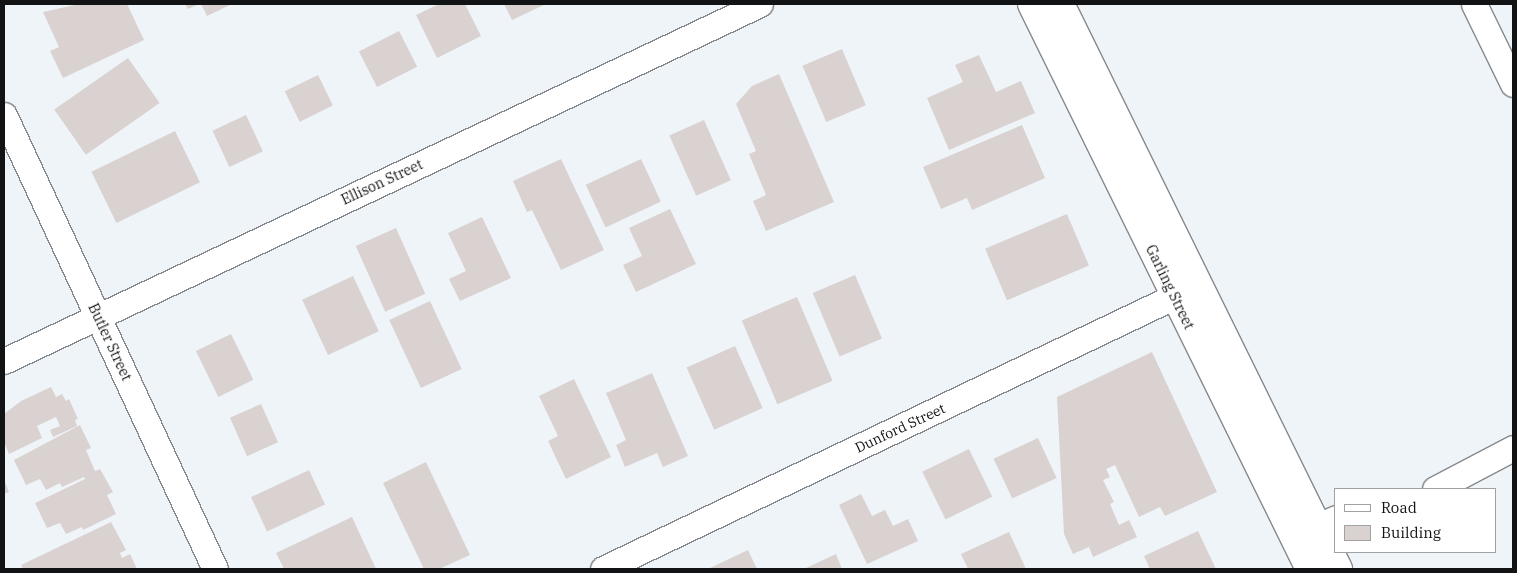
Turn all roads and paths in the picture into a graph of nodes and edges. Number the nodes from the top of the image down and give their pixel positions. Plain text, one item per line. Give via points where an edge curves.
1 (760, 4) edge
2 (1032, 4) edge
3 (1060, 4) edge
4 (1474, 4) edge
5 (1513, 84) edge
6 (4, 116) edge
7 (1186, 291) junction
8 (98, 316) junction
9 (4, 360) edge
10 (1513, 448) edge
11 (1437, 488) edge
12 (1316, 526) edge
13 (1327, 564) edge
14 (215, 569) edge
15 (603, 569) edge

1 - 8 street, Ellison Street
2 - 7 street, Garling Street
3 - 7 street, Garling Street
4 - 5 street
6 - 8 street, Butler Street
7 - 12 street, Garling Street
7 - 15 street, Dunford Street
8 - 9 street, Ellison Street
8 - 14 street, Butler Street
10 - 11 street
12 - 13 street, Garling Street

